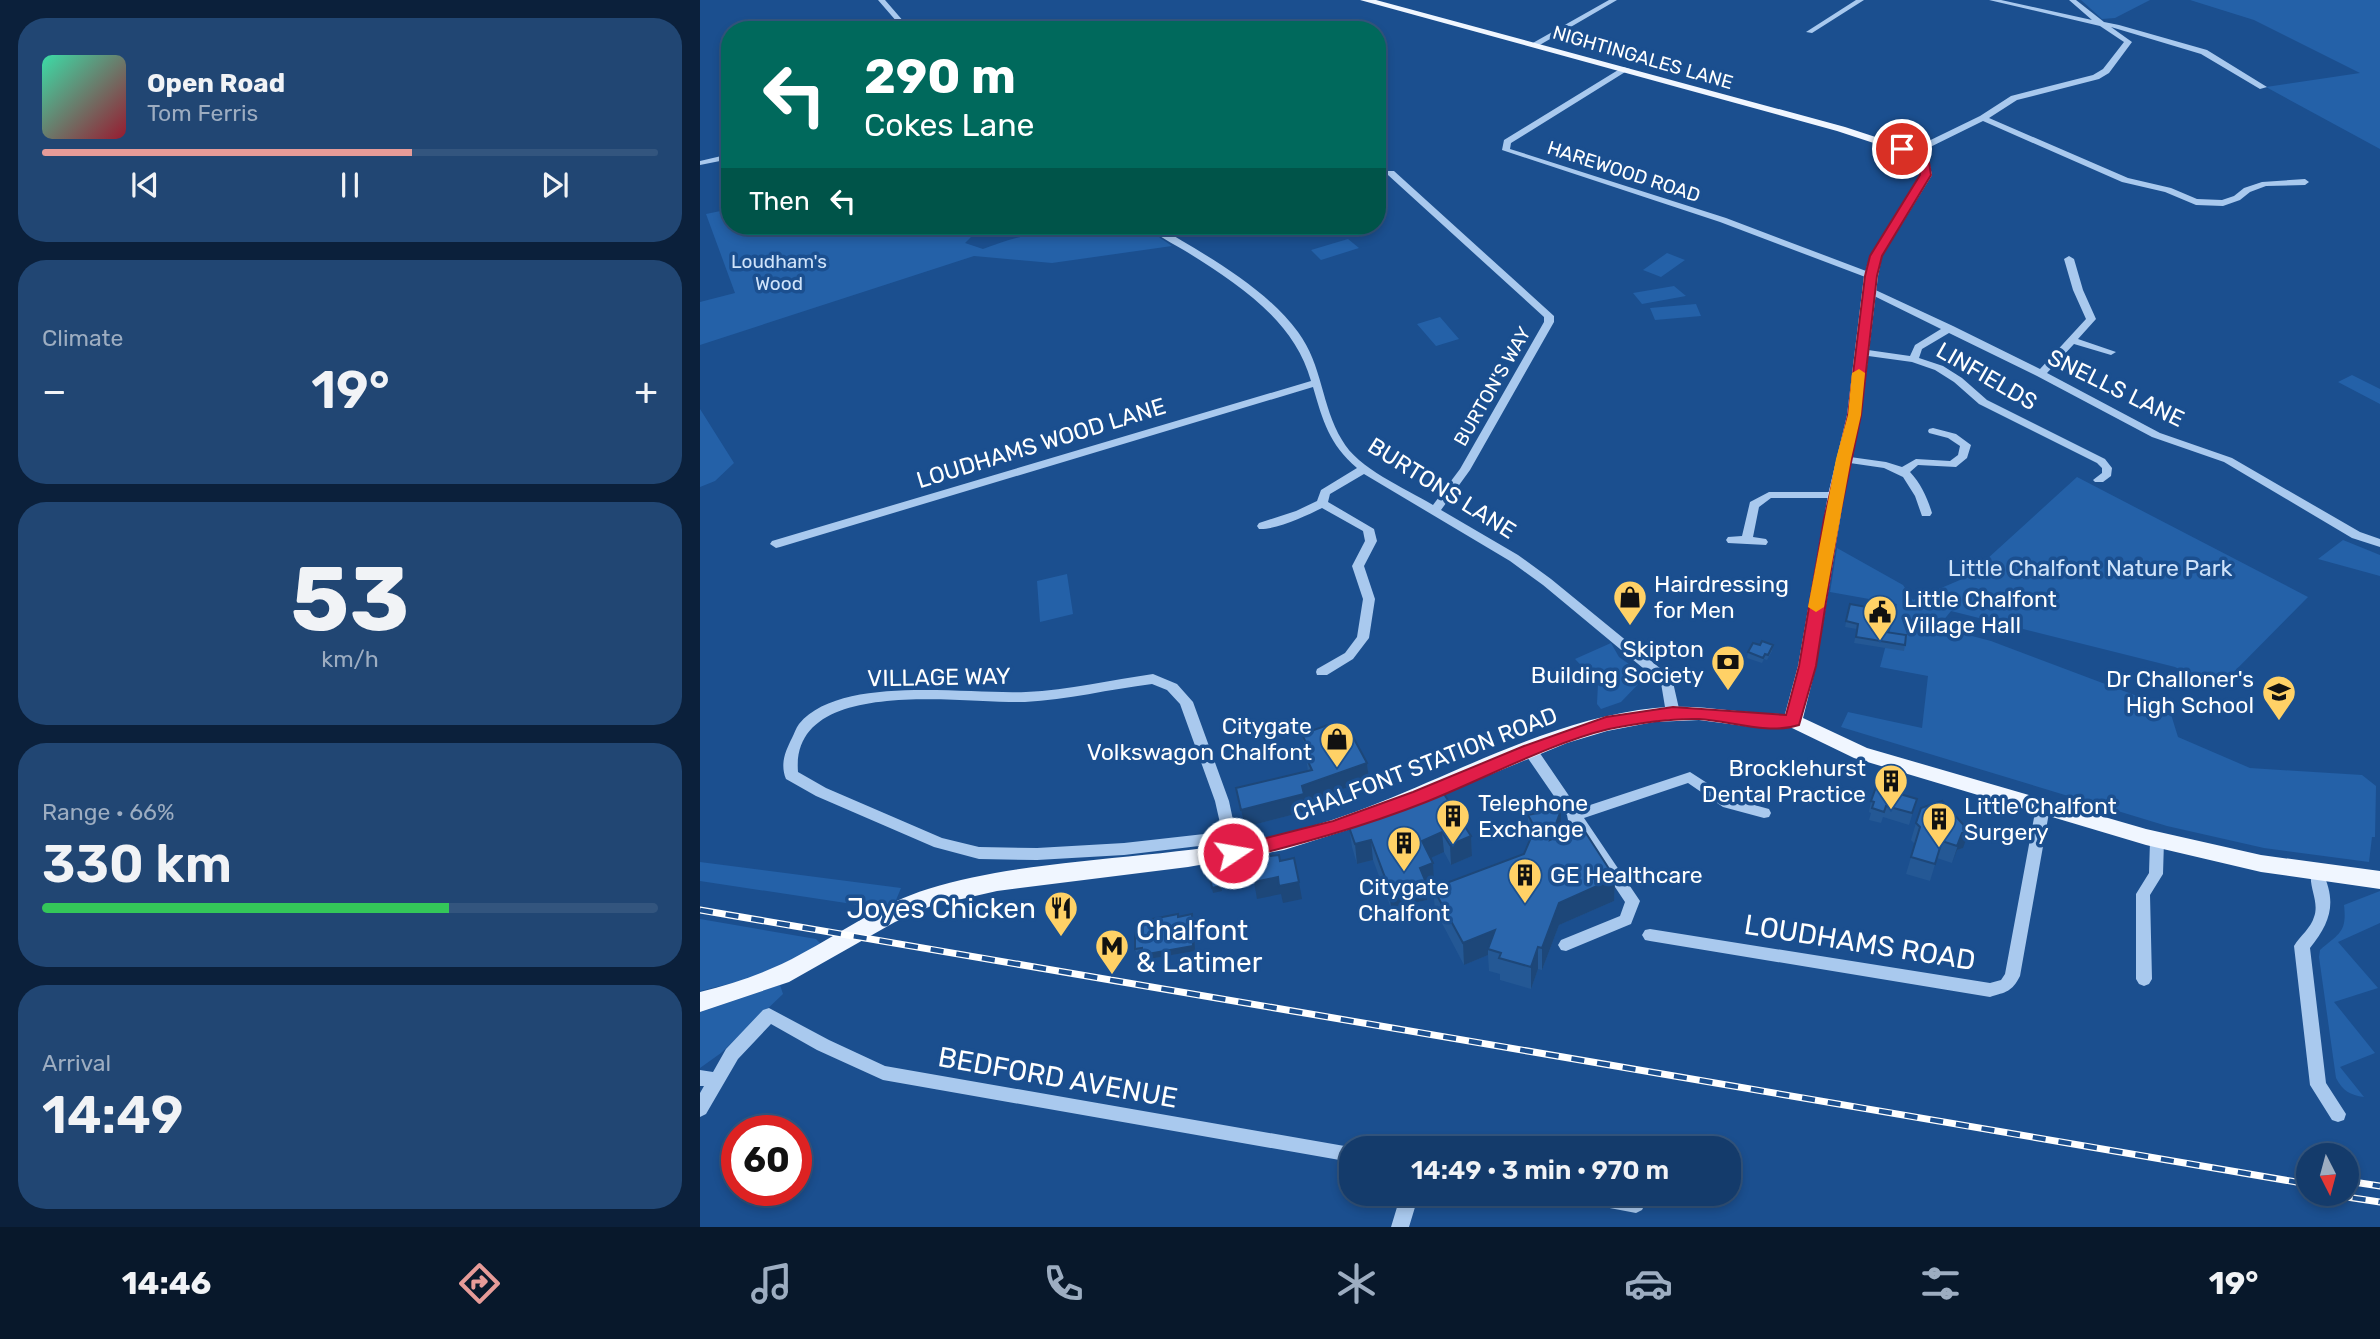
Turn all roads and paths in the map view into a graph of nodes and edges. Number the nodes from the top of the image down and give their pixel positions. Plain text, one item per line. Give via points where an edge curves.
1 (881, 0) edge
2 (1365, 0) edge
3 (1614, 0) edge
4 (1861, 0) edge
5 (1992, 0) edge
6 (2072, 0) edge
7 (900, 21) edge
8 (2101, 24) junction
9 (1810, 32) dead end
10 (1535, 44) junction
11 (1626, 69) junction
12 (2263, 87) dead end
13 (1983, 118) junction
14 (1911, 153) junction
15 (721, 158) edge
16 (700, 163) edge
17 (1391, 173) dead end
18 (2305, 182) dead end
19 (1165, 235) edge
20 (2069, 259) dead end
21 (1870, 283) junction
22 (1950, 328) junction
23 (2074, 341) junction
24 (1861, 352) junction
25 (2111, 352) dead end
26 (1914, 359) junction
27 (2041, 374) junction
28 (1318, 382) junction
29 (1933, 431) dead end
30 (1843, 459) junction
31 (1364, 469) junction
32 (1903, 471) junction
33 (2099, 480) dead end
34 (1836, 495) junction
35 (1322, 503) junction
36 (1436, 510) junction
37 (1926, 513) dead end
38 (1263, 526) dead end
39 (1747, 539) junction
40 (1732, 540) dead end
41 (1762, 542) dead end
42 (2380, 543) edge
43 (776, 544) dead end
44 (1322, 672) dead end
45 (1673, 713) junction
46 (1793, 721) junction
47 (1530, 750) junction
48 (2043, 807) junction
49 (1764, 813) dead end
50 (1573, 816) junction
51 (2157, 841) junction
52 (1232, 845) junction
53 (2317, 875) junction
54 (2380, 880) edge
55 (1650, 935) dead end
56 (1566, 945) dead end
57 (2144, 979) dead end
58 (700, 1002) edge
59 (708, 1079) edge
60 (700, 1109) edge
61 (2338, 1114) dead end
62 (1339, 1152) edge
63 (1406, 1206) edge
64 (1400, 1227) edge

1 - 7 street
2 - 10 main road, NIGHTINGALES LANE
3 - 10 street
4 - 9 street
5 - 8 street
6 - 8 street
8 - 12 street via 2204,52
8 - 13 street via 2128,42 2106,71 2014,98
10 - 11 main road, NIGHTINGALES LANE
11 - 14 main road, NIGHTINGALES LANE
11 - 21 street, HAREWOOD ROAD via 1507,142 1506,150 1723,220
13 - 14 street
13 - 18 street via 2125,180 2196,202 2223,203 2265,184
14 - 21 main road via 1925,164 1926,175 1876,256
15 - 16 street
17 - 36 street, BURTON'S WAY via 1549,316 1465,470
19 - 28 street, BURTONS LANE via 1284,320 1305,349
20 - 23 street via 2091,320
21 - 22 street, SNELLS LANE
21 - 24 main road
22 - 26 street via 1918,347
22 - 27 street, SNELLS LANE
23 - 25 street
23 - 27 street
24 - 26 street, LINFIELDS
24 - 30 main road via 1854,415
26 - 33 street, LINFIELDS via 1948,374 1983,402 2101,461 2107,474
27 - 42 street, SNELLS LANE via 2157,435 2237,465 2356,534
28 - 31 street, BURTONS LANE via 1334,434 1343,450
28 - 43 street, LOUDHAMS WOOD LANE
29 - 32 street via 1966,445 1963,456 1952,465 1916,462
30 - 32 street
30 - 34 main road
31 - 35 street via 1325,492
31 - 36 street, BURTONS LANE
32 - 37 street via 1921,491
34 - 39 street via 1769,495 1754,505
34 - 46 main road
35 - 38 street
35 - 44 street via 1368,529 1371,541 1358,566 1369,599 1363,638 1349,656
36 - 45 street, BURTONS LANE via 1525,566 1664,679
39 - 40 street
39 - 41 street
45 - 46 main road, CHALFONT STATION ROAD
45 - 47 main road, CHALFONT STATION ROAD via 1606,724
46 - 48 main road via 1844,747
47 - 50 street
47 - 52 main road, CHALFONT STATION ROAD via 1335,828
48 - 51 main road
48 - 55 street, LOUDHAMS ROAD via 2012,976 2006,985 1990,990
49 - 50 street via 1728,803 1690,777
50 - 56 street via 1622,874 1633,901 1626,920
51 - 53 main road
51 - 57 street via 2156,874 2143,894
52 - 52 street, VILLAGE WAY via 1222,801 1186,702 1172,687 1153,679 1027,697 896,694 854,699 825,709 802,730 791,753 791,775 821,792 939,843 979,853
52 - 58 main road, CHALFONT STATION ROAD via 944,892 886,916 791,971
53 - 54 main road
53 - 61 street via 2324,906 2322,923 2302,946 2318,1085
59 - 60 street
59 - 62 street, BEDFORD AVENUE via 769,1015 883,1073
63 - 64 street

